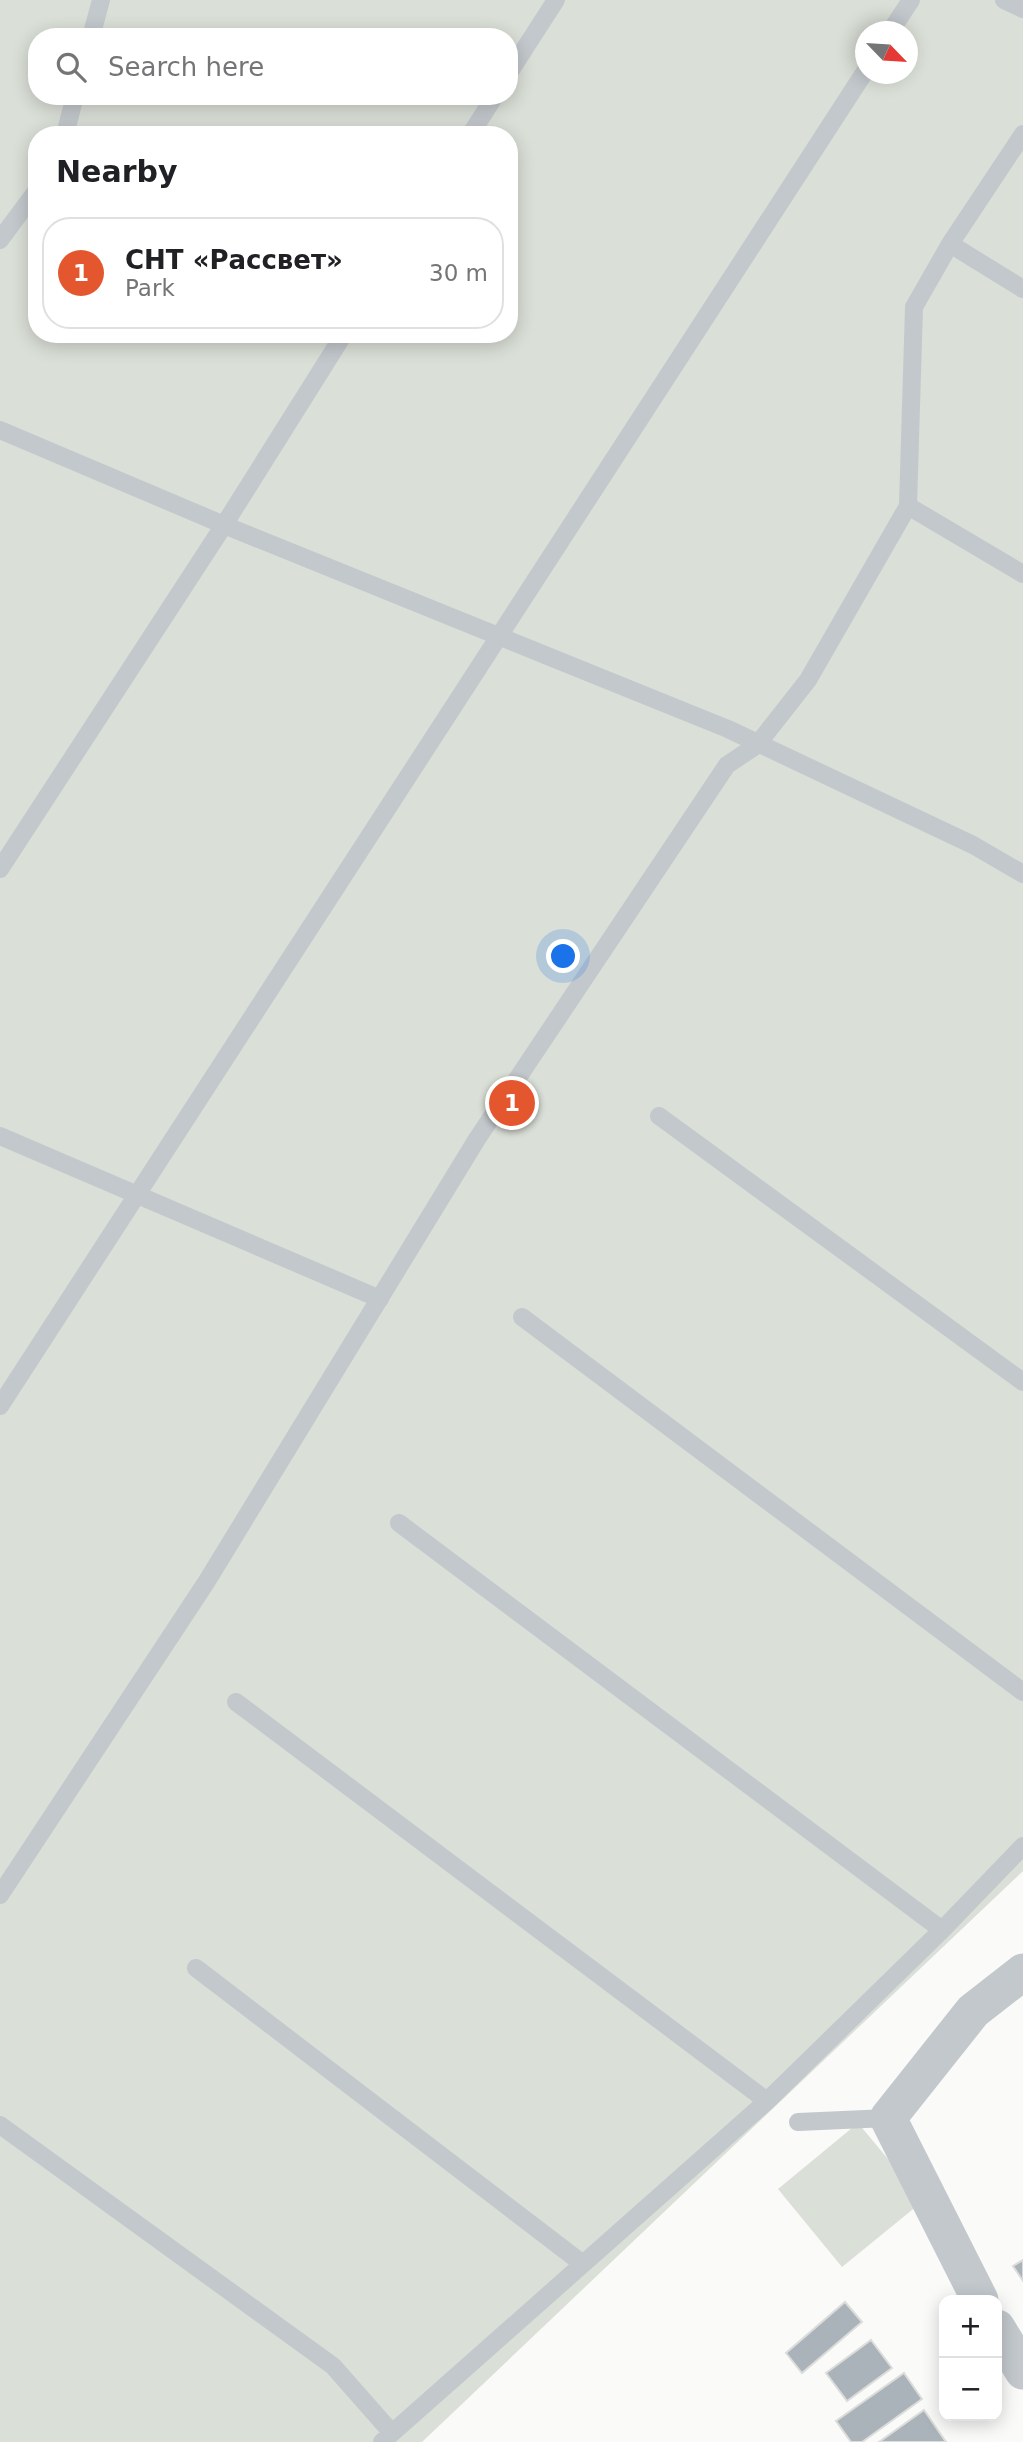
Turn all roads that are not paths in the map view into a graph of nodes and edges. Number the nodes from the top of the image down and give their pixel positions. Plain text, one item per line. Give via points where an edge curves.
1 (100, 0) edge
2 (556, 0) edge
3 (911, 0) edge
4 (1004, 0) edge
5 (1023, 9) edge
6 (897, 21) edge
7 (93, 28) edge
8 (518, 59) edge
9 (857, 84) edge
10 (73, 105) edge
11 (489, 105) edge
12 (67, 126) edge
13 (476, 126) edge
14 (1023, 134) edge
15 (28, 202) edge
16 (0, 240) edge
17 (950, 244) junction
18 (1023, 289) edge
19 (338, 343) edge
20 (0, 430) edge
21 (908, 506) junction
22 (224, 525) junction
23 (1023, 574) edge
24 (498, 637) junction
25 (757, 745) junction
26 (0, 869) edge
27 (1023, 874) edge
28 (659, 1116) dead end
29 (0, 1136) edge
30 (137, 1195) junction
31 (380, 1300) junction
32 (522, 1317) dead end
33 (1023, 1382) edge
34 (0, 1406) edge
35 (399, 1523) dead end
36 (1023, 1692) edge
37 (236, 1702) dead end
38 (1023, 1846) edge
39 (0, 1895) edge
40 (942, 1930) junction
41 (196, 1968) dead end
42 (1023, 1972) edge
43 (767, 2101) junction
44 (888, 2118) junction
45 (798, 2122) dead end
46 (0, 2125) edge
47 (583, 2264) junction
48 (977, 2295) edge
49 (1002, 2336) edge
50 (1023, 2371) edge
51 (387, 2438) edge

1 - 7 lane
2 - 8 lane
3 - 6 lane
4 - 5 lane
9 - 24 lane
10 - 12 lane
11 - 13 lane
14 - 17 lane
15 - 16 lane
17 - 18 lane
17 - 21 lane via 914,307
19 - 22 lane
20 - 22 lane
21 - 23 lane
21 - 25 lane via 808,680
22 - 24 lane
22 - 26 lane
24 - 25 lane via 728,729
24 - 30 lane
25 - 27 lane via 973,845
25 - 31 lane via 727,765 477,1139
28 - 33 lane
29 - 30 lane
30 - 31 lane
30 - 34 lane
31 - 39 lane via 208,1581
32 - 36 lane
35 - 40 lane
37 - 43 lane
38 - 40 lane
40 - 43 lane
41 - 47 lane
42 - 44 street via 973,2011
43 - 47 lane
44 - 45 lane
44 - 48 street
46 - 51 lane via 332,2366
47 - 51 lane
49 - 50 street

